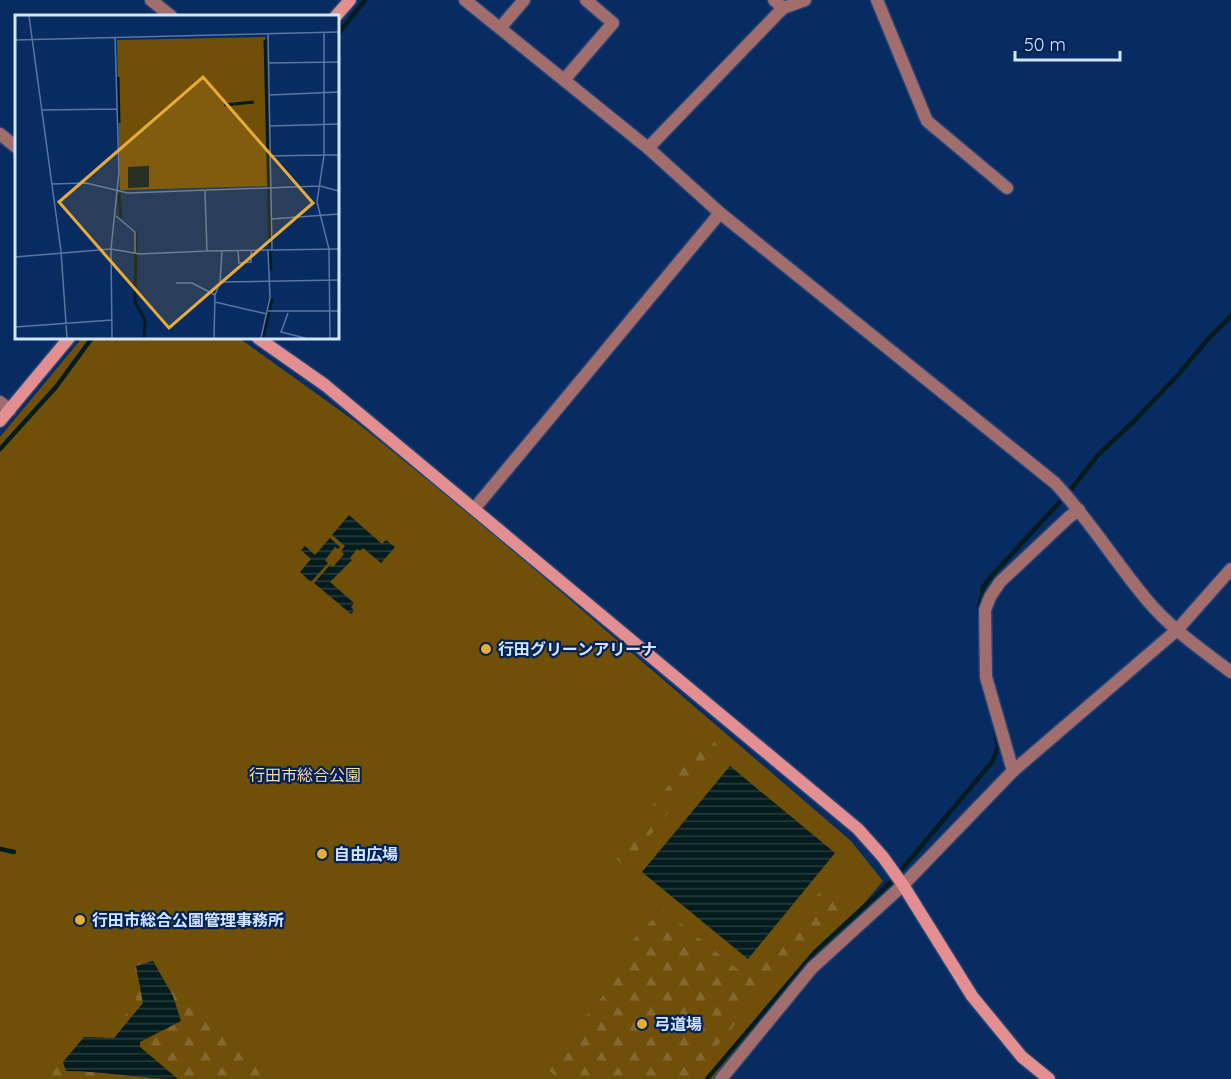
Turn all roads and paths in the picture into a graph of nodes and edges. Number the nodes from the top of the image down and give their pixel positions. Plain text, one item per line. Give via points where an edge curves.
1 (151, 0) edge
2 (350, 0) edge
3 (465, 0) edge
4 (525, 0) edge
5 (586, 0) edge
6 (805, 0) edge
7 (878, 0) edge
8 (778, 4) edge
9 (170, 15) edge
10 (337, 15) edge
11 (500, 28) junction
12 (564, 80) junction
13 (0, 134) edge
14 (15, 146) edge
15 (648, 148) junction
16 (1007, 188) dead end
17 (720, 213) junction
18 (68, 339) edge
19 (259, 339) edge
20 (5, 406) edge
21 (0, 421) edge
22 (474, 509) junction
23 (1079, 510) junction
24 (1231, 570) edge
25 (1177, 630) junction
26 (1231, 672) edge
27 (1013, 771) junction
28 (903, 885) junction
29 (721, 1079) edge
30 (1049, 1079) edge

1 - 9 street
2 - 10 street
3 - 11 street
4 - 11 street
5 - 12 street via 613,23
6 - 8 street
7 - 16 street via 927,121
8 - 15 street
11 - 12 street
12 - 15 street
13 - 14 street
15 - 17 street
17 - 22 street
17 - 23 street via 1055,483
18 - 20 street
19 - 22 street via 325,385
20 - 21 street
22 - 28 street via 858,829
23 - 25 street via 1148,601
23 - 27 street via 1000,582 985,610 986,677
24 - 25 street
25 - 26 street
25 - 27 street
27 - 28 street
28 - 29 street via 812,968
28 - 30 street via 972,996 1022,1056

